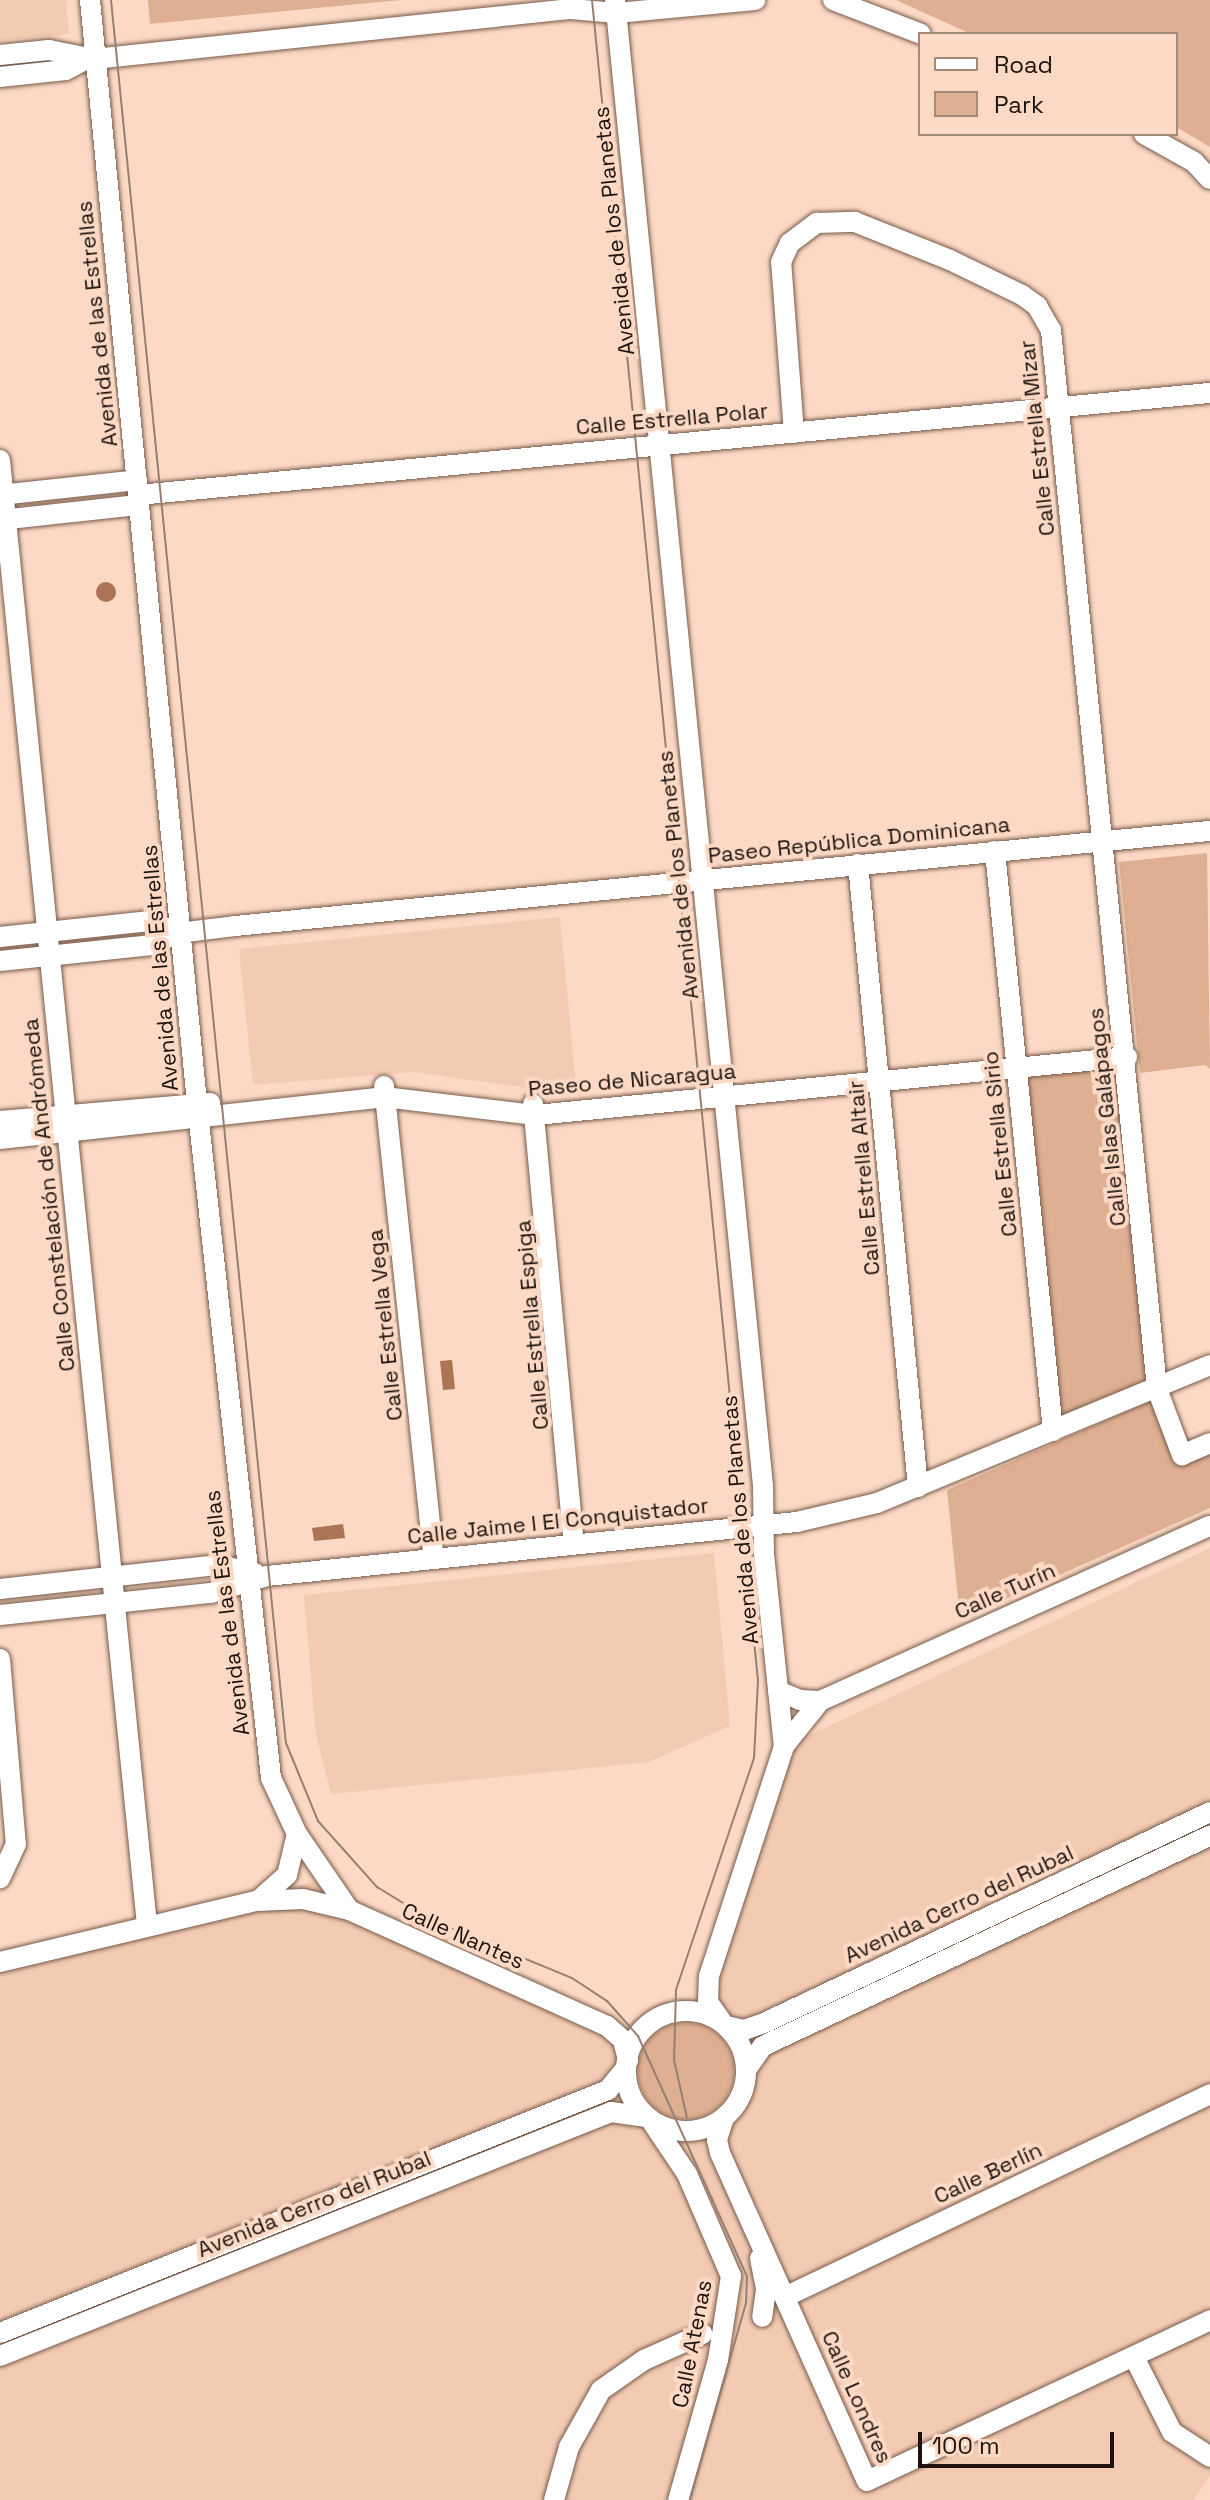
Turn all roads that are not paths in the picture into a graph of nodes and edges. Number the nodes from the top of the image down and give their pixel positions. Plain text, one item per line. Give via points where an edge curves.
1 (90, 0) edge
2 (755, 0) edge
3 (833, 0) edge
4 (616, 7) edge
5 (918, 33) edge
6 (0, 55) edge
7 (92, 58) junction
8 (0, 77) edge
9 (1148, 136) edge
10 (1210, 179) edge
11 (1210, 393) edge
12 (1059, 408) junction
13 (794, 433) junction
14 (660, 443) junction
15 (0, 460) edge
16 (2, 494) edge
17 (138, 494) junction
18 (3, 520) edge
19 (1210, 831) edge
20 (1099, 841) junction
21 (995, 851) junction
22 (858, 864) junction
23 (702, 879) junction
24 (47, 932) junction
25 (180, 933) junction
26 (0, 937) edge
27 (49, 956) junction
28 (0, 961) edge
29 (1126, 1050) junction
30 (1016, 1062) junction
31 (879, 1076) junction
32 (722, 1090) junction
33 (384, 1091) junction
34 (534, 1109) junction
35 (198, 1110) junction
36 (0, 1121) edge
37 (66, 1123) junction
38 (0, 1139) edge
39 (1210, 1365) edge
40 (1157, 1389) junction
41 (1053, 1431) junction
42 (1210, 1443) edge
43 (918, 1487) junction
44 (763, 1525) junction
45 (1210, 1526) edge
46 (574, 1544) junction
47 (434, 1558) junction
48 (111, 1577) junction
49 (253, 1577) junction
50 (0, 1589) edge
51 (114, 1604) junction
52 (0, 1615) edge
53 (0, 1659) edge
54 (778, 1691) junction
55 (820, 1701) junction
56 (784, 1746) junction
57 (1210, 1812) edge
58 (297, 1834) junction
59 (1210, 1836) edge
60 (0, 1879) edge
61 (257, 1901) junction
62 (349, 1910) junction
63 (147, 1926) junction
64 (0, 1962) edge
65 (724, 2024) junction
66 (627, 2064) junction
67 (746, 2070) junction
68 (1210, 2094) edge
69 (649, 2118) junction
70 (724, 2118) junction
71 (757, 2239) junction
72 (787, 2296) junction
73 (762, 2317) dead end
74 (1210, 2320) edge
75 (725, 2323) junction
76 (0, 2333) edge
77 (702, 2334) junction
78 (720, 2350) junction
79 (0, 2356) edge
80 (1134, 2357) junction
81 (1210, 2457) edge
82 (866, 2491) edge
83 (554, 2500) edge
84 (678, 2500) edge

1 - 7 street, Avenida de las Estrellas
2 - 4 street
3 - 5 street
4 - 7 street
4 - 14 street, Avenida de los Planetas
6 - 7 street via 49,50
7 - 8 street via 66,70
7 - 17 street, Avenida de las Estrellas
9 - 10 street via 1194,162
11 - 12 street, Calle Estrella Polar
12 - 13 street, Calle Estrella Polar
12 - 13 street, Calle Estrella Mizar via 1051,330 1037,306 950,260 855,222 833,220 800,233 781,262
12 - 20 street, Calle Estrella Mizar
13 - 14 street, Calle Estrella Polar
14 - 17 street, Calle Estrella Polar
14 - 23 street, Avenida de los Planetas
15 - 16 street, Calle Constelación de Andrómeda
16 - 17 street, Calle Estrella Polar
16 - 18 street, Calle Constelación de Andrómeda
17 - 18 street, Calle Estrella Polar
17 - 25 street, Avenida de las Estrellas
18 - 24 street, Calle Constelación de Andrómeda
19 - 20 street, Paseo República Dominicana
20 - 21 street, Paseo República Dominicana
20 - 29 street, Calle Islas Galápagos
21 - 22 street, Paseo República Dominicana
21 - 30 street, Calle Estrella Sirio
22 - 23 street, Paseo República Dominicana
22 - 31 street, Calle Estrella Altair
23 - 25 street, Paseo República Dominicana
23 - 32 street, Avenida de los Planetas
24 - 25 street, Paseo República Dominicana via 150,921
24 - 26 street, Paseo República Dominicana
24 - 27 street, Calle Constelación de Andrómeda
25 - 27 street, Paseo República Dominicana via 152,945
25 - 35 street, Avenida de las Estrellas
27 - 28 street, Paseo República Dominicana
27 - 37 street, Calle Constelación de Andrómeda
29 - 30 street, Paseo de Nicaragua
29 - 40 street, Calle Islas Galápagos
30 - 31 street, Paseo de Nicaragua
30 - 41 street, Calle Estrella Sirio
31 - 32 street, Paseo de Nicaragua
31 - 43 street, Calle Estrella Altair
32 - 34 street, Paseo de Nicaragua
32 - 44 street, Avenida de los Planetas
33 - 34 street, Paseo de Nicaragua
33 - 35 street, Paseo de Nicaragua
33 - 47 street, Calle Estrella Vega
34 - 46 street, Calle Estrella Espiga
35 - 37 street, Paseo de Nicaragua
35 - 49 street, Avenida de las Estrellas
36 - 37 street, Paseo de Nicaragua
37 - 38 street, Paseo de Nicaragua
37 - 48 street, Calle Constelación de Andrómeda
39 - 40 street, Calle Jaime I El Conquistador
40 - 41 street, Calle Jaime I El Conquistador
40 - 42 street, Calle Islas Galápagos via 1182,1455
41 - 43 street, Calle Jaime I El Conquistador
43 - 44 street, Calle Jaime I El Conquistador via 877,1503
44 - 46 street, Calle Jaime I El Conquistador
44 - 54 street, Avenida de los Planetas
45 - 55 street, Calle Turín
46 - 47 street, Calle Jaime I El Conquistador
47 - 49 street, Calle Jaime I El Conquistador
48 - 49 street, Calle Jaime I El Conquistador via 219,1565
48 - 50 street, Calle Jaime I El Conquistador
48 - 51 street, Calle Constelación de Andrómeda
49 - 51 street, Calle Jaime I El Conquistador via 217,1592
49 - 58 street, Avenida de las Estrellas via 271,1778
51 - 52 street, Calle Jaime I El Conquistador
51 - 63 street, Calle Constelación de Andrómeda
53 - 60 street via 16,1844
54 - 55 street
54 - 56 street, Avenida de los Planetas
55 - 56 street, Calle Turín
56 - 65 street, Calle Turín via 707,1984 711,2009
57 - 65 street, Avenida Cerro del Rubal via 764,2023 744,2030
58 - 61 street, Calle Nantes via 287,1875
58 - 62 street, Avenida de las Estrellas
59 - 67 street, Avenida Cerro del Rubal via 768,2043 752,2055
61 - 62 street, Calle Nantes via 303,1899
61 - 63 street, Calle Nantes
62 - 66 street, Calle Nantes via 607,2026 623,2040
63 - 64 street, Calle Nantes
65 - 66 street via 695,2012 656,2019 638,2036
65 - 67 street via 737,2039
66 - 69 street via 632,2096
66 - 76 street, Avenida Cerro del Rubal via 608,2090
67 - 70 street via 740,2096
68 - 72 street, Calle Berlín
69 - 70 street via 683,2129
69 - 75 street, Calle Atenas via 687,2174 725,2254 731,2276
69 - 79 street, Avenida Cerro del Rubal via 611,2112
70 - 71 street, Calle Londres via 718,2148
71 - 72 street, Calle Londres
71 - 73 street via 766,2290
72 - 82 street, Calle Londres
74 - 80 street, Calle Londres
75 - 77 street
75 - 78 street, Calle Atenas
77 - 78 street via 716,2341
77 - 83 street via 644,2360 601,2390 569,2447
78 - 84 street, Calle Atenas
80 - 81 street via 1172,2432
80 - 82 street, Calle Londres

